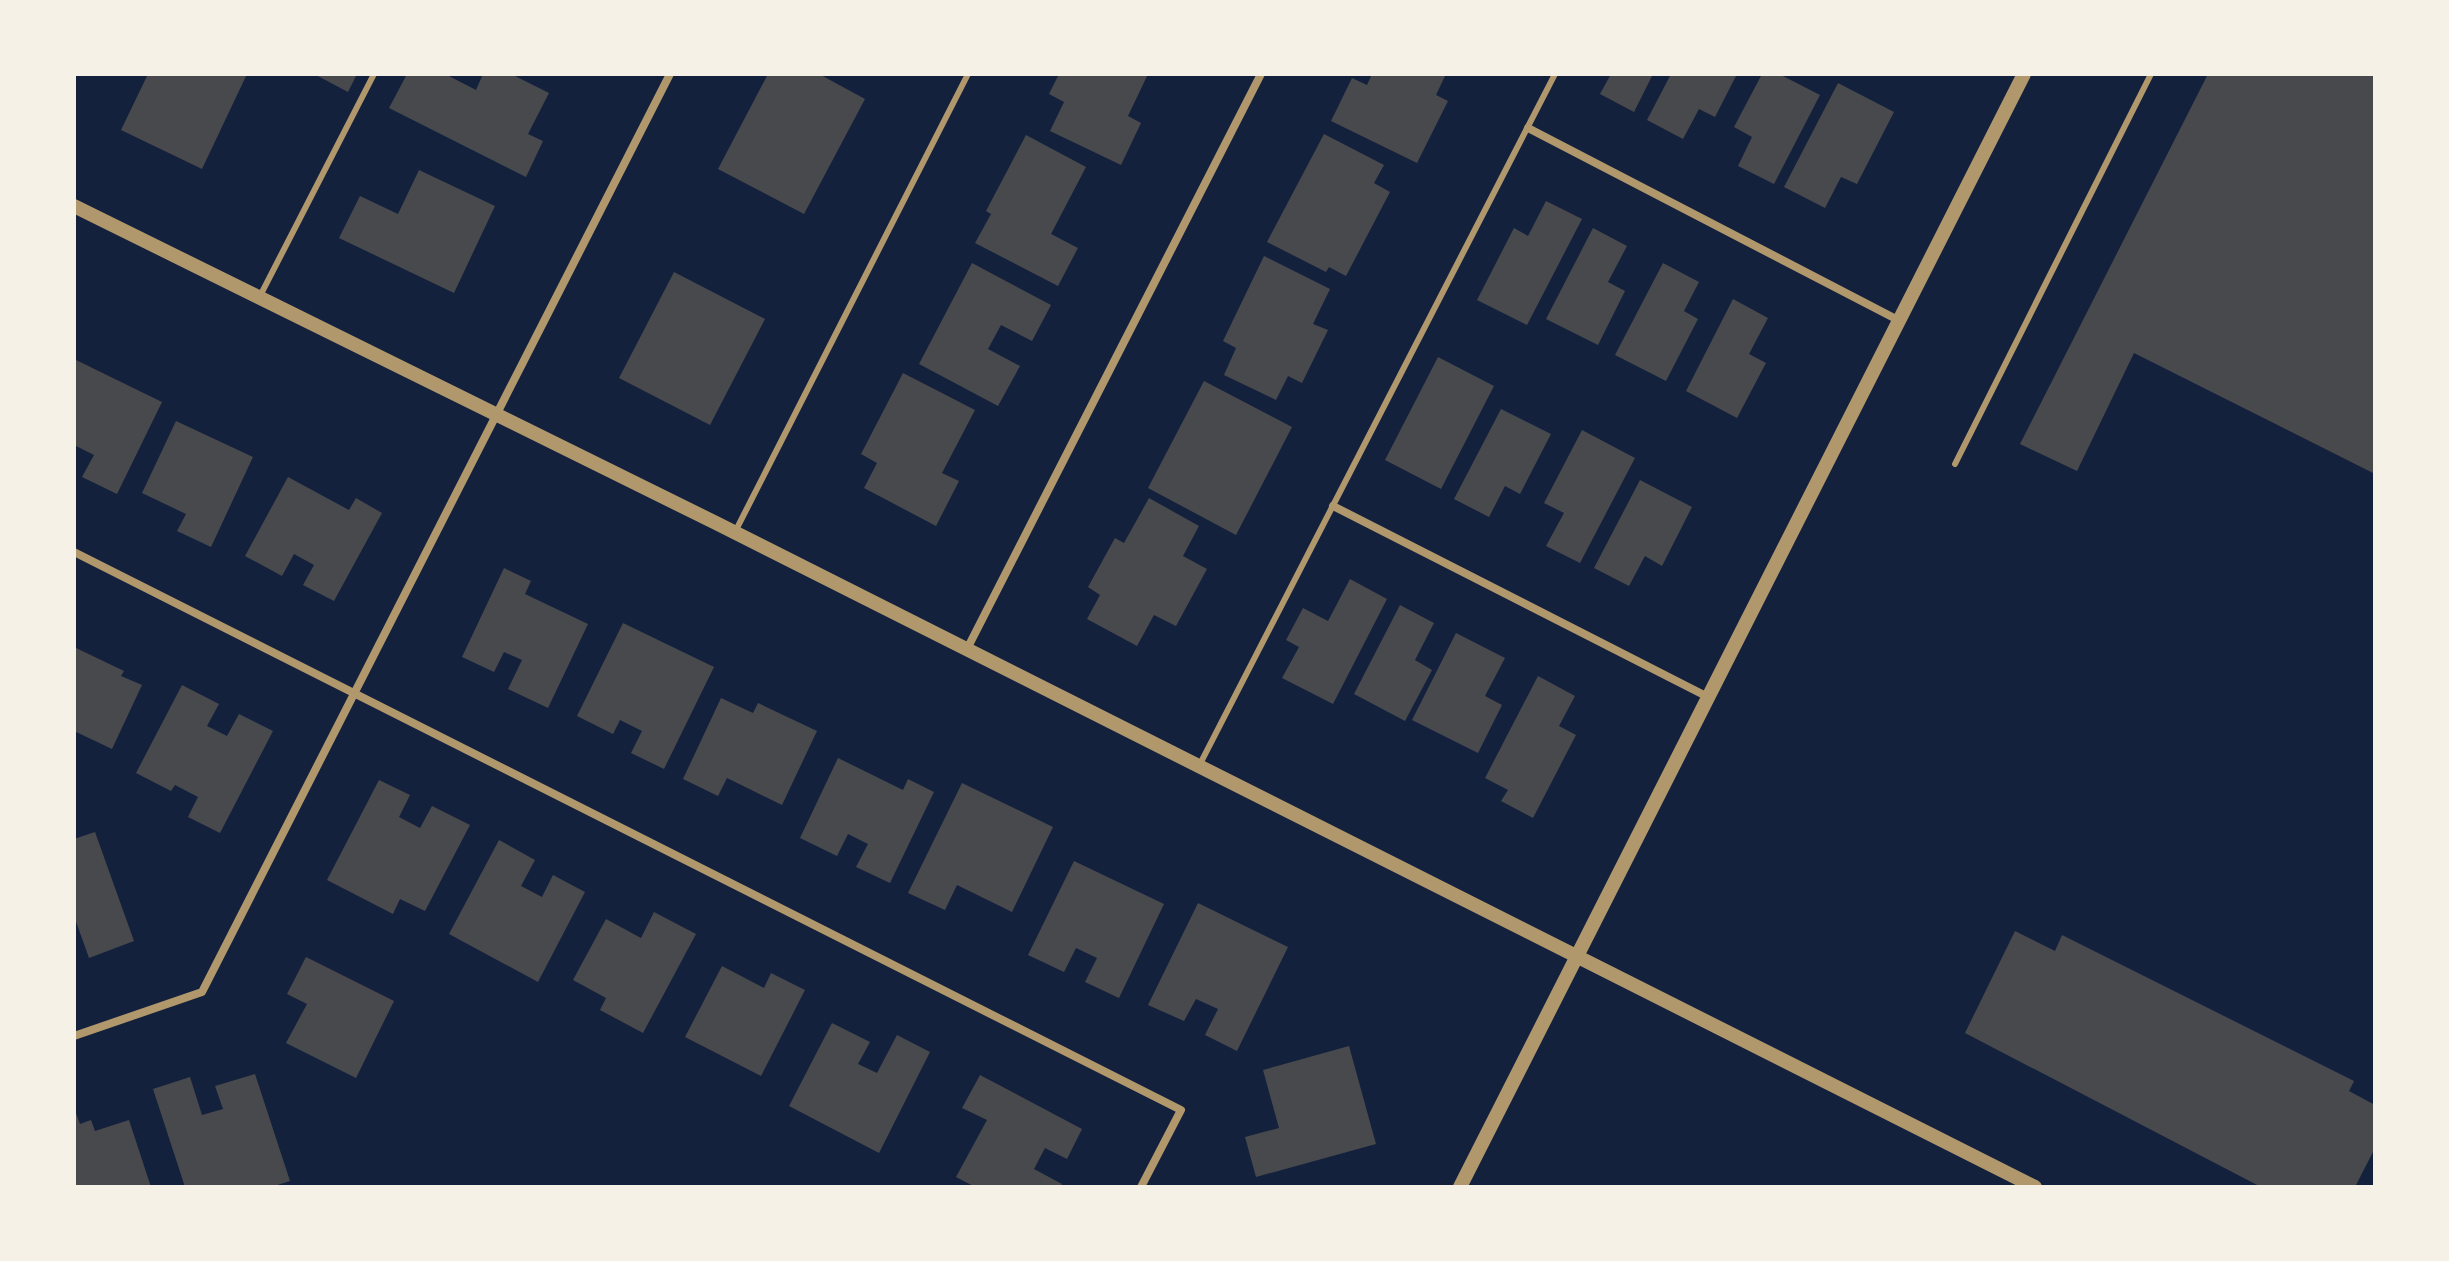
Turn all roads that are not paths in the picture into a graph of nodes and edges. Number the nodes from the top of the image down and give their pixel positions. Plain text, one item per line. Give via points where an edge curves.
1 (374, 74) edge
2 (670, 74) edge
3 (968, 74) edge
4 (1261, 74) edge
5 (1555, 74) edge
6 (2024, 74) edge
7 (2151, 74) edge
8 (1528, 128) junction
9 (74, 206) edge
10 (259, 298) junction
11 (1898, 320) junction
12 (496, 415) junction
13 (1955, 464) dead end
14 (1333, 506) junction
15 (735, 532) junction
16 (74, 552) edge
17 (967, 649) junction
18 (355, 692) junction
19 (1706, 696) junction
20 (1200, 765) junction
21 (1576, 955) junction
22 (74, 1036) edge
23 (1141, 1187) edge
24 (1460, 1187) edge
25 (2035, 1187) edge

1 - 10 lane
2 - 12 street
3 - 15 lane
4 - 17 street
5 - 8 lane
6 - 11 street
7 - 13 lane
8 - 11 street
8 - 14 lane
9 - 10 street
10 - 12 street
11 - 19 street
12 - 15 street
12 - 18 street
14 - 19 street
14 - 20 lane
15 - 17 street
16 - 18 street
17 - 20 street
18 - 22 street via 202,992
18 - 23 street via 1181,1110
19 - 21 street
20 - 21 street
21 - 24 street
21 - 25 street

